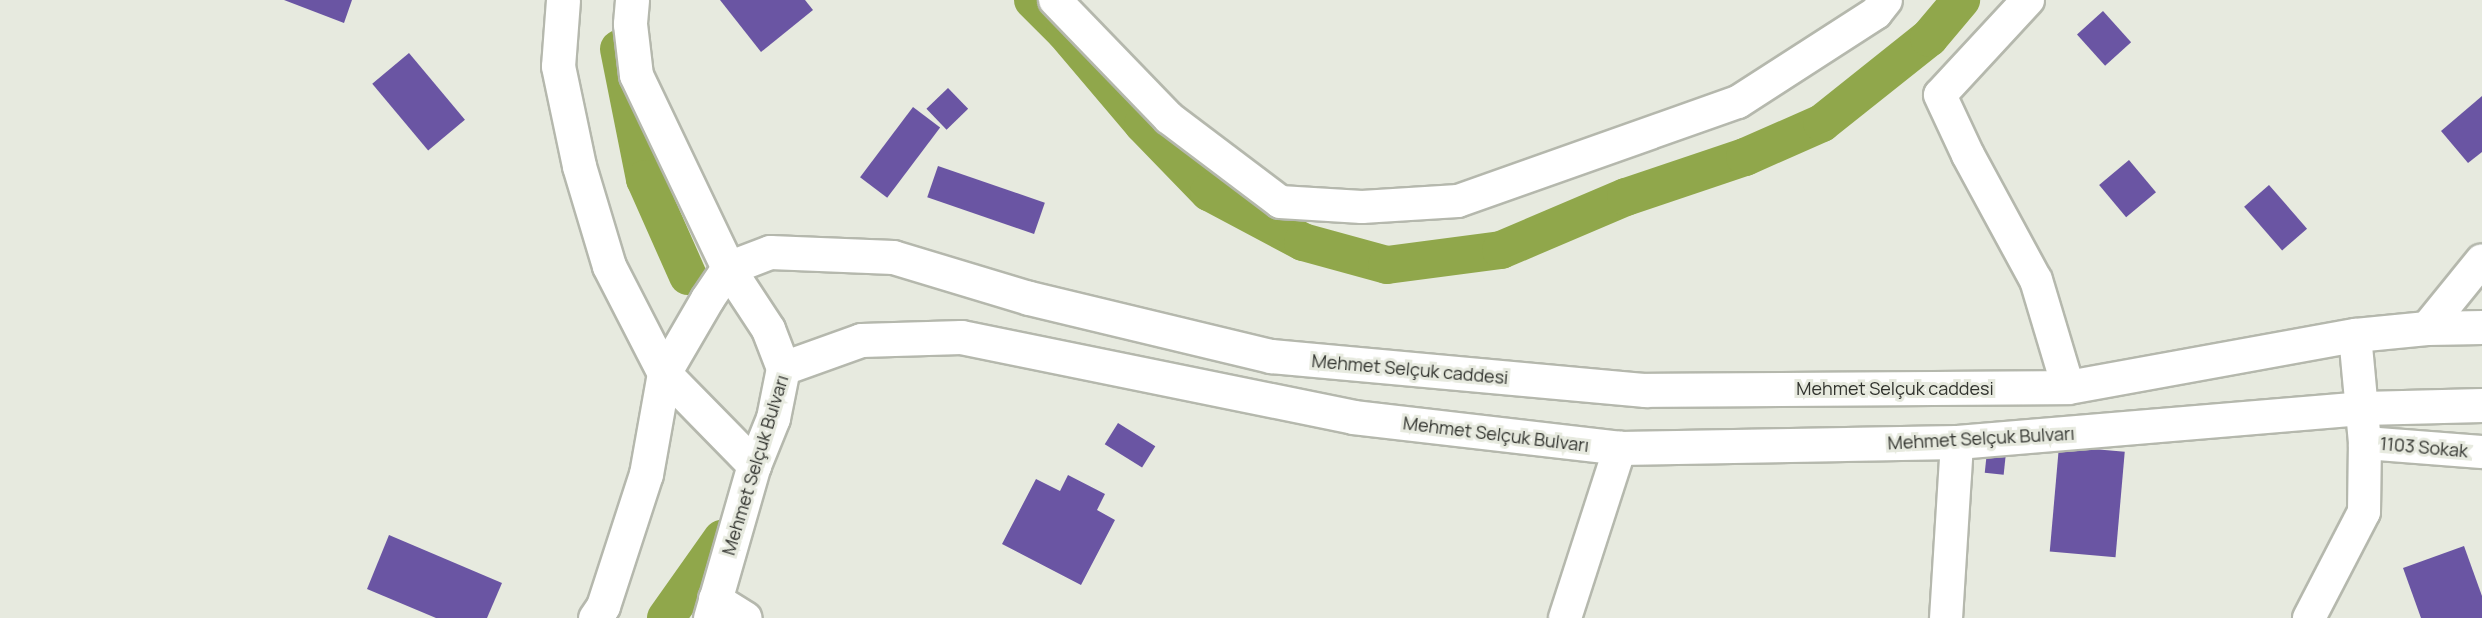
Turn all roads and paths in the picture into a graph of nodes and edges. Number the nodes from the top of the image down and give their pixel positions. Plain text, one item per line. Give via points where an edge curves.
1 (563, 0) edge
2 (632, 0) edge
3 (1054, 0) edge
4 (1886, 0) edge
5 (2028, 0) edge
6 (2482, 260) edge
7 (728, 268) junction
8 (2482, 327) edge
9 (2427, 328) junction
10 (2355, 335) junction
11 (783, 368) junction
12 (664, 373) junction
13 (2068, 387) junction
14 (2482, 405) edge
15 (2363, 408) junction
16 (1957, 442) junction
17 (2365, 442) junction
18 (1620, 448) junction
19 (2482, 452) edge
20 (754, 465) junction
21 (712, 609) edge
22 (594, 618) edge
23 (746, 618) edge
24 (1565, 618) edge
25 (1946, 618) edge
26 (2309, 618) edge

1 - 12 main road via 558,66 579,166 609,266
2 - 7 main road via 630,24 636,75
3 - 4 street via 1169,118 1280,202 1362,207 1458,201 1738,102 1876,13
5 - 13 street via 1940,95 2036,280
6 - 9 street
7 - 11 main road via 768,329
7 - 12 main road
7 - 13 main road, Mehmet Selçuk caddesi via 770,252 893,257 1029,298 1271,356 1646,390
8 - 9 main road, Mehmet Selçuk caddesi
9 - 10 main road, Mehmet Selçuk caddesi
10 - 13 main road, Mehmet Selçuk caddesi
10 - 15 street
11 - 18 main road, Mehmet Selçuk Bulvarı via 861,340 961,337 1353,417
11 - 20 main road, Mehmet Selçuk Bulvarı via 772,418
12 - 20 main road
12 - 22 main road via 646,474 603,606
14 - 15 main road, Mehmet Selçuk Bulvarı
15 - 16 main road, Mehmet Selçuk Bulvarı
15 - 17 street
16 - 18 main road, Mehmet Selçuk Bulvarı
16 - 25 street
17 - 19 street, 1103 Sokak
17 - 26 street via 2364,512
18 - 24 street
20 - 21 main road, Mehmet Selçuk Bulvarı
21 - 23 street

